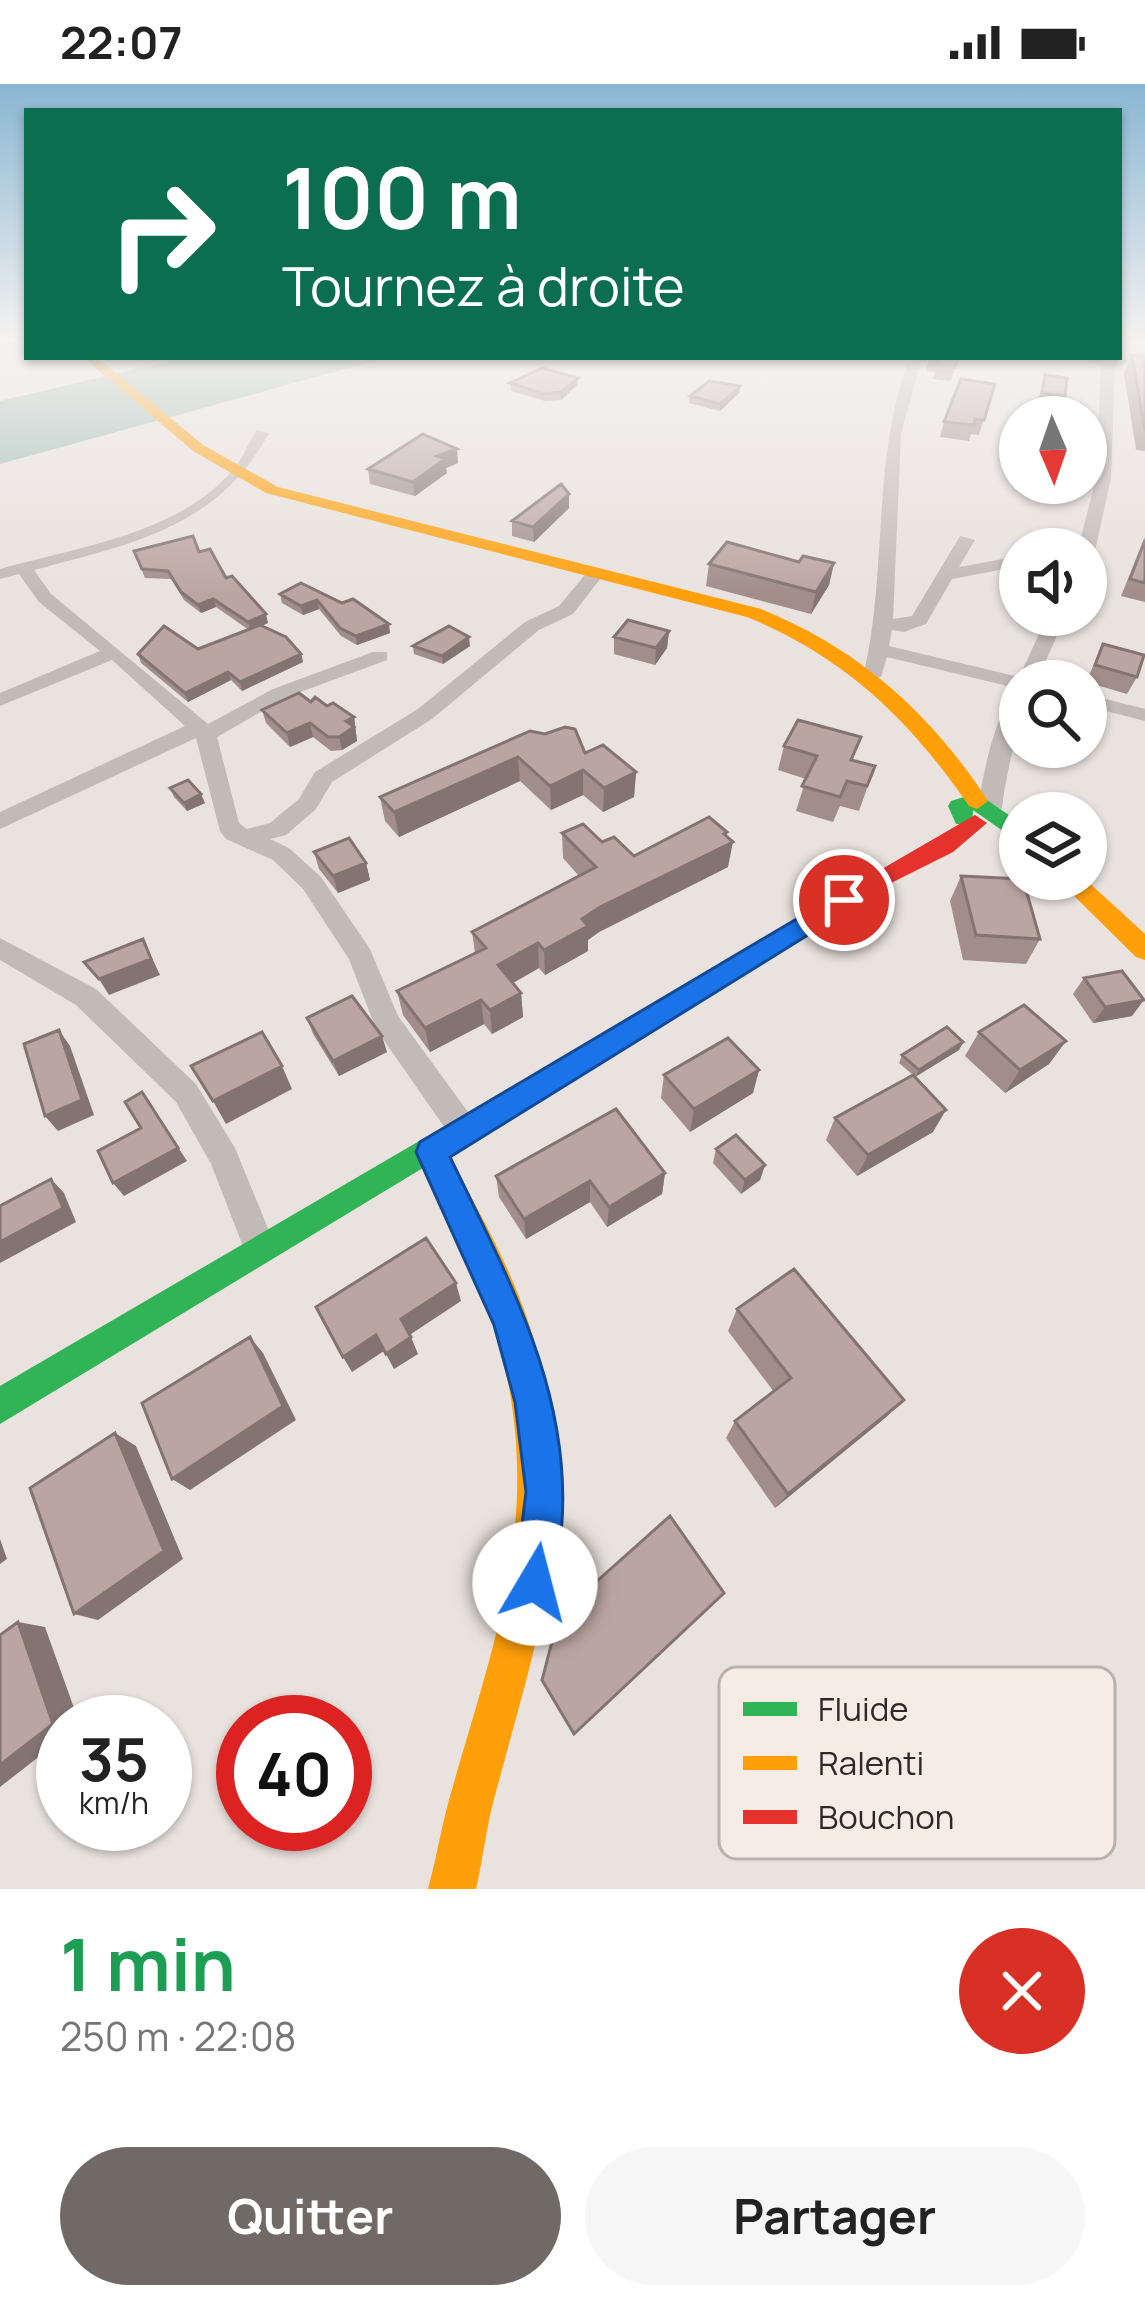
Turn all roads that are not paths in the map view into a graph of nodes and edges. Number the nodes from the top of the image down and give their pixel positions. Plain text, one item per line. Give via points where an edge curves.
1 (169, 426) edge
2 (896, 426) edge
3 (1106, 426) edge
4 (262, 433) dead end
5 (233, 474) junction
6 (1093, 528) edge
7 (966, 539) dead end
8 (999, 565) edge
9 (23, 567) junction
10 (0, 574) edge
11 (595, 574) junction
12 (948, 574) junction
13 (886, 622) junction
14 (115, 652) junction
15 (380, 656) dead end
16 (878, 662) junction
17 (999, 679) edge
18 (0, 700) edge
19 (1107, 705) edge
20 (1145, 715) edge
21 (203, 731) junction
22 (999, 754) edge
23 (980, 813) junction
24 (0, 821) edge
25 (999, 823) edge
26 (999, 831) edge
27 (279, 842) junction
28 (1091, 900) edge
29 (0, 948) edge
30 (1145, 950) edge
31 (465, 1132) junction
32 (431, 1152) junction
33 (260, 1248) junction
34 (0, 1406) edge
35 (452, 1889) edge

1 - 5 main road
2 - 13 street
3 - 6 street via 1105,487
4 - 5 street
5 - 9 street via 180,519
5 - 11 main road via 319,505
7 - 12 street
8 - 12 street
9 - 10 street
9 - 14 street via 45,598
11 - 16 main road via 788,622
11 - 27 street via 566,610 532,626 425,714 323,777
12 - 13 street via 919,620
13 - 16 street
14 - 18 street
14 - 21 street
15 - 21 street
16 - 17 street
16 - 23 main road via 943,747
19 - 20 street
21 - 24 street
21 - 27 street via 228,825 244,838
22 - 23 street
23 - 25 main road
23 - 26 main road
23 - 31 main road via 943,825 932,848
27 - 31 street via 361,956 386,1021
28 - 30 main road
29 - 33 street via 86,997 186,1093 224,1158
31 - 32 main road
32 - 33 main road
32 - 35 main road via 511,1322 546,1492 533,1592
33 - 34 main road

